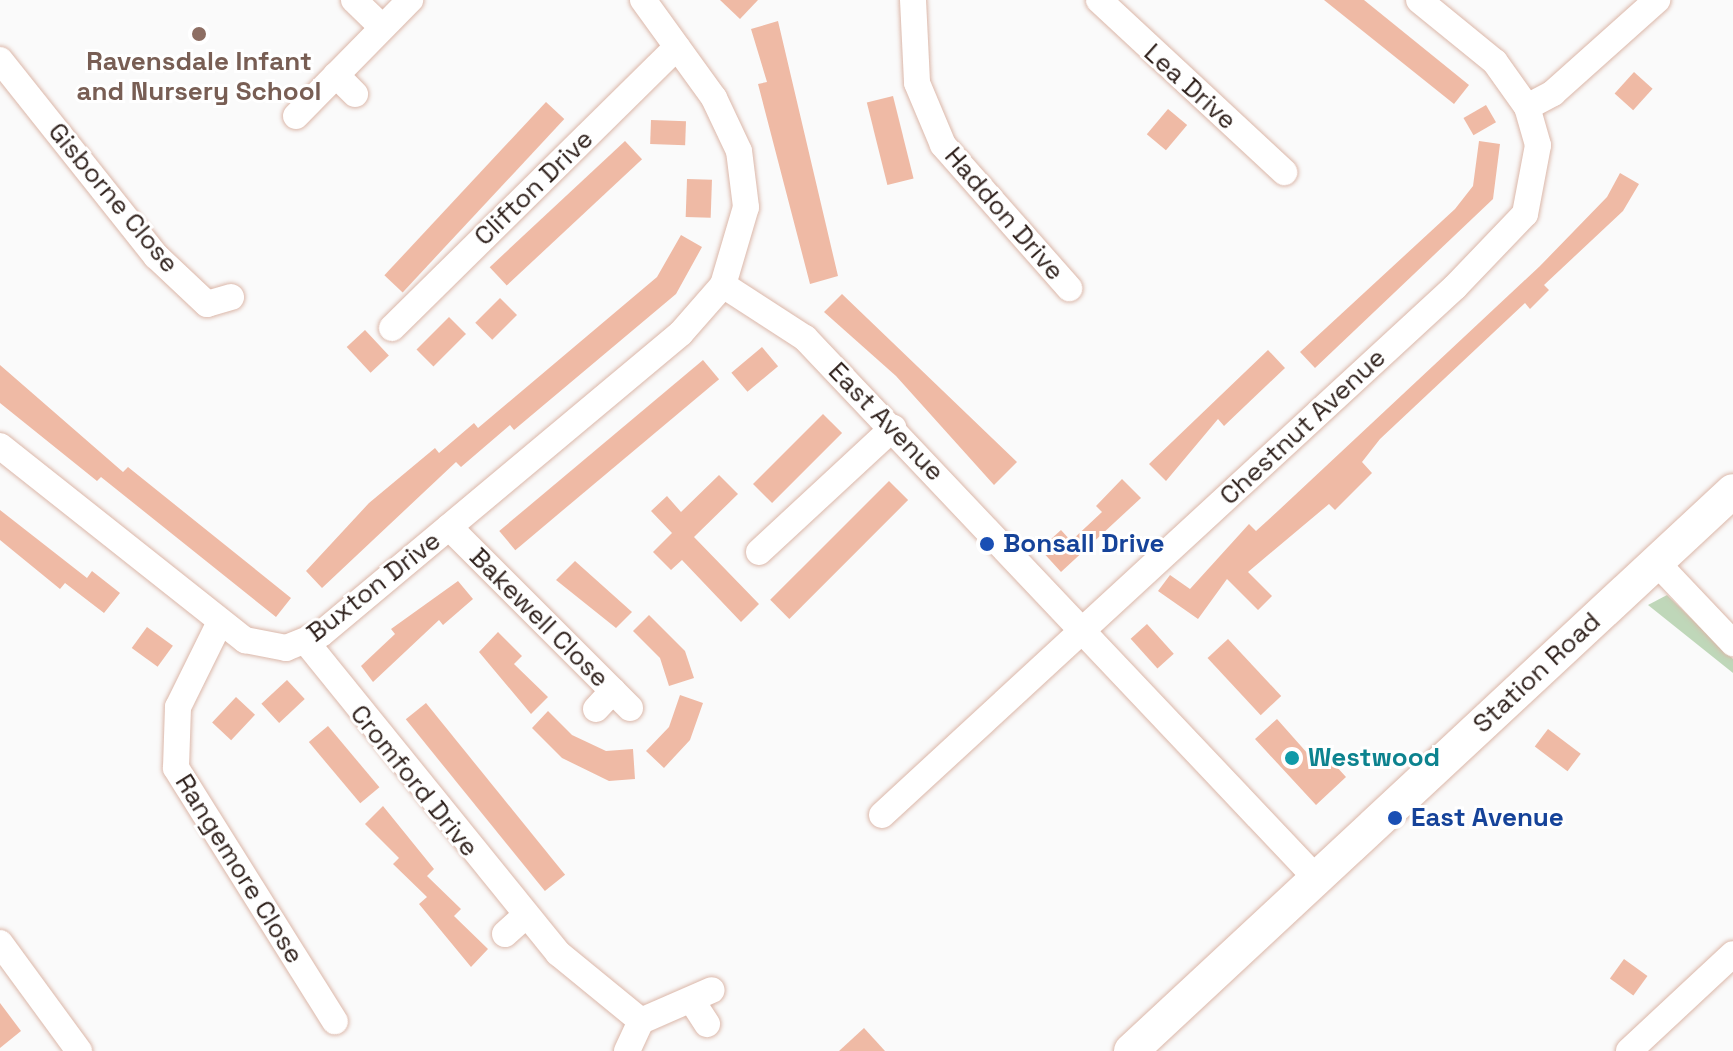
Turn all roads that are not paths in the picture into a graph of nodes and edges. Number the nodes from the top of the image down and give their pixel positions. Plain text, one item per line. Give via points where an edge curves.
1 (354, 0) edge
2 (410, 0) edge
3 (643, 0) edge
4 (913, 0) edge
5 (1099, 0) edge
6 (1419, 0) edge
7 (1657, 0) edge
8 (382, 27) junction
9 (677, 47) junction
10 (2, 68) edge
11 (336, 75) junction
12 (355, 94) dead end
13 (1527, 107) junction
14 (296, 116) dead end
15 (1284, 172) dead end
16 (723, 285) junction
17 (1069, 288) dead end
18 (231, 297) dead end
19 (392, 328) dead end
20 (893, 428) junction
21 (0, 446) edge
22 (1733, 491) edge
23 (449, 527) junction
24 (759, 552) dead end
25 (1656, 562) junction
26 (220, 622) junction
27 (1084, 630) junction
28 (307, 643) junction
29 (1733, 643) edge
30 (613, 703) dead end
31 (882, 815) dead end
32 (1317, 879) junction
33 (526, 915) junction
34 (505, 934) dead end
35 (0, 943) edge
36 (1733, 954) edge
37 (704, 1006) dead end
38 (335, 1021) dead end
39 (641, 1021) junction
40 (79, 1051) edge
41 (627, 1051) edge
42 (1131, 1051) edge
43 (1629, 1051) edge

1 - 8 street
2 - 8 street
3 - 9 street
4 - 17 street, Haddon Drive via 917,83 943,145
5 - 15 street, Lea Drive
6 - 13 street, Chestnut Avenue via 1495,62
7 - 13 street via 1553,93
8 - 11 street
9 - 16 street via 729,124 743,173 742,236
9 - 19 street, Clifton Drive via 461,277
10 - 18 street, Gisborne Close via 156,256 207,304
11 - 12 street
11 - 14 street
13 - 27 street, Chestnut Avenue via 1537,172 1514,228
16 - 20 street, East Avenue via 805,338
16 - 23 street, Buxton Drive via 681,333
20 - 24 street
20 - 27 street, East Avenue
21 - 26 street, Buxton Drive
22 - 25 main road, Station Road
23 - 28 street, Buxton Drive
23 - 30 street, Bakewell Close
25 - 29 street
25 - 32 main road, Station Road
26 - 28 street, Buxton Drive via 255,644
26 - 38 street, Rangemore Close via 178,707 176,768
27 - 31 street, Chestnut Avenue
27 - 32 street, East Avenue
28 - 33 street, Cromford Drive
32 - 42 main road, Station Road
33 - 34 street
33 - 39 street, Cromford Drive via 558,953
35 - 40 street
36 - 43 street
37 - 39 street
39 - 41 street

